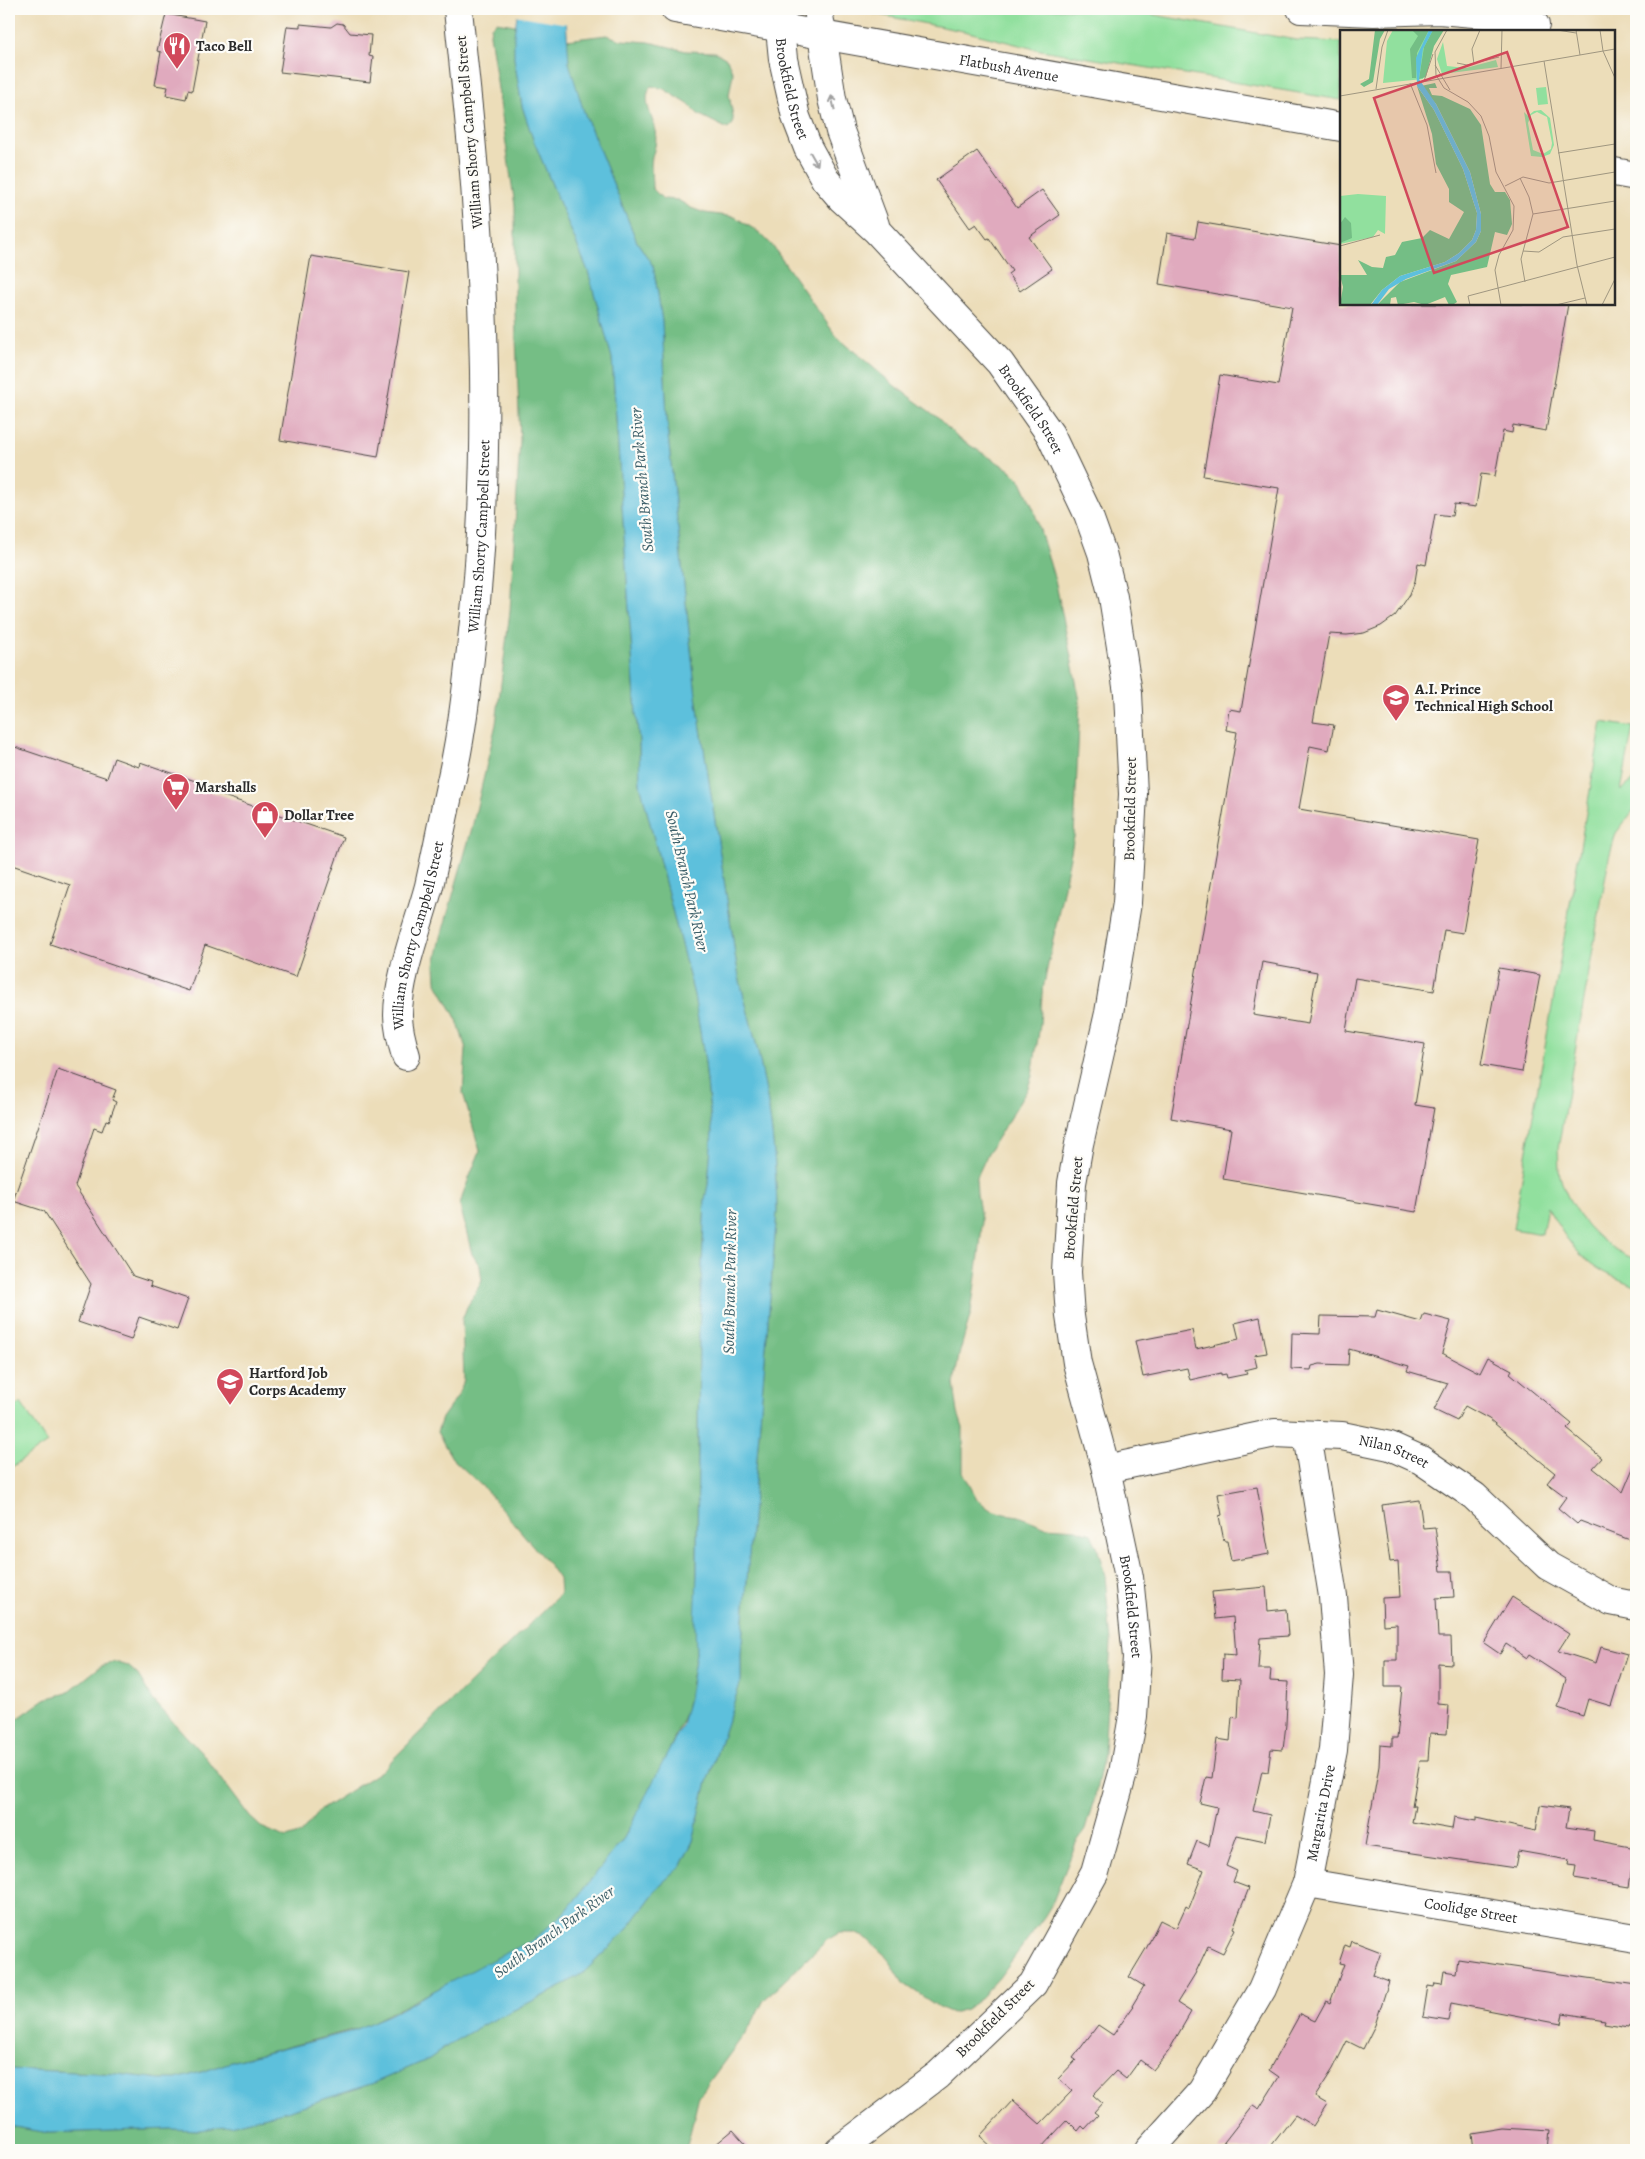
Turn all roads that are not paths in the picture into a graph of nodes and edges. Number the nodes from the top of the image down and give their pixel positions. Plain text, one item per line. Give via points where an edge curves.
1 (458, 9) edge
2 (675, 9) edge
3 (818, 9) edge
4 (1302, 9) edge
5 (779, 18) edge
6 (1537, 22) edge
7 (822, 35) junction
8 (1340, 127) edge
9 (1615, 172) edge
10 (1636, 176) edge
11 (877, 232) junction
12 (406, 1056) dead end
13 (1307, 1435) junction
14 (1106, 1469) junction
15 (1636, 1606) edge
16 (1307, 1883) junction
17 (1636, 1938) edge
18 (839, 2150) edge
19 (1149, 2150) edge

1 - 12 street, William Shorty Campbell Street via 481,272 485,380 484,492 463,719 429,885 400,992 399,1029
2 - 5 street, Flatbush Avenue
3 - 7 street, Brookfield Street
4 - 6 street via 1439,10
5 - 7 street, Flatbush Avenue
5 -> 11 street, Brookfield Street via 786,74 808,148 842,199
7 - 8 street, Flatbush Avenue
11 -> 7 street, Brookfield Street via 840,131
9 - 10 street
11 - 14 street, Brookfield Street via 1000,363 1050,434 1088,514 1113,597 1128,692 1131,850 1119,958 1072,1183 1067,1272 1077,1363
13 - 14 street, Nilan Street via 1275,1433
13 - 15 street, Nilan Street via 1342,1436 1390,1446 1421,1460 1474,1496 1548,1566 1611,1601
13 - 16 street, Margarita Drive via 1333,1596 1338,1675 1333,1750
14 - 18 street, Brookfield Street via 1129,1578 1137,1657 1133,1716 1122,1773 1094,1872 1032,1984 938,2075
16 - 17 street, Coolidge Street
16 - 19 street, Margarita Drive via 1256,1998 1202,2091

